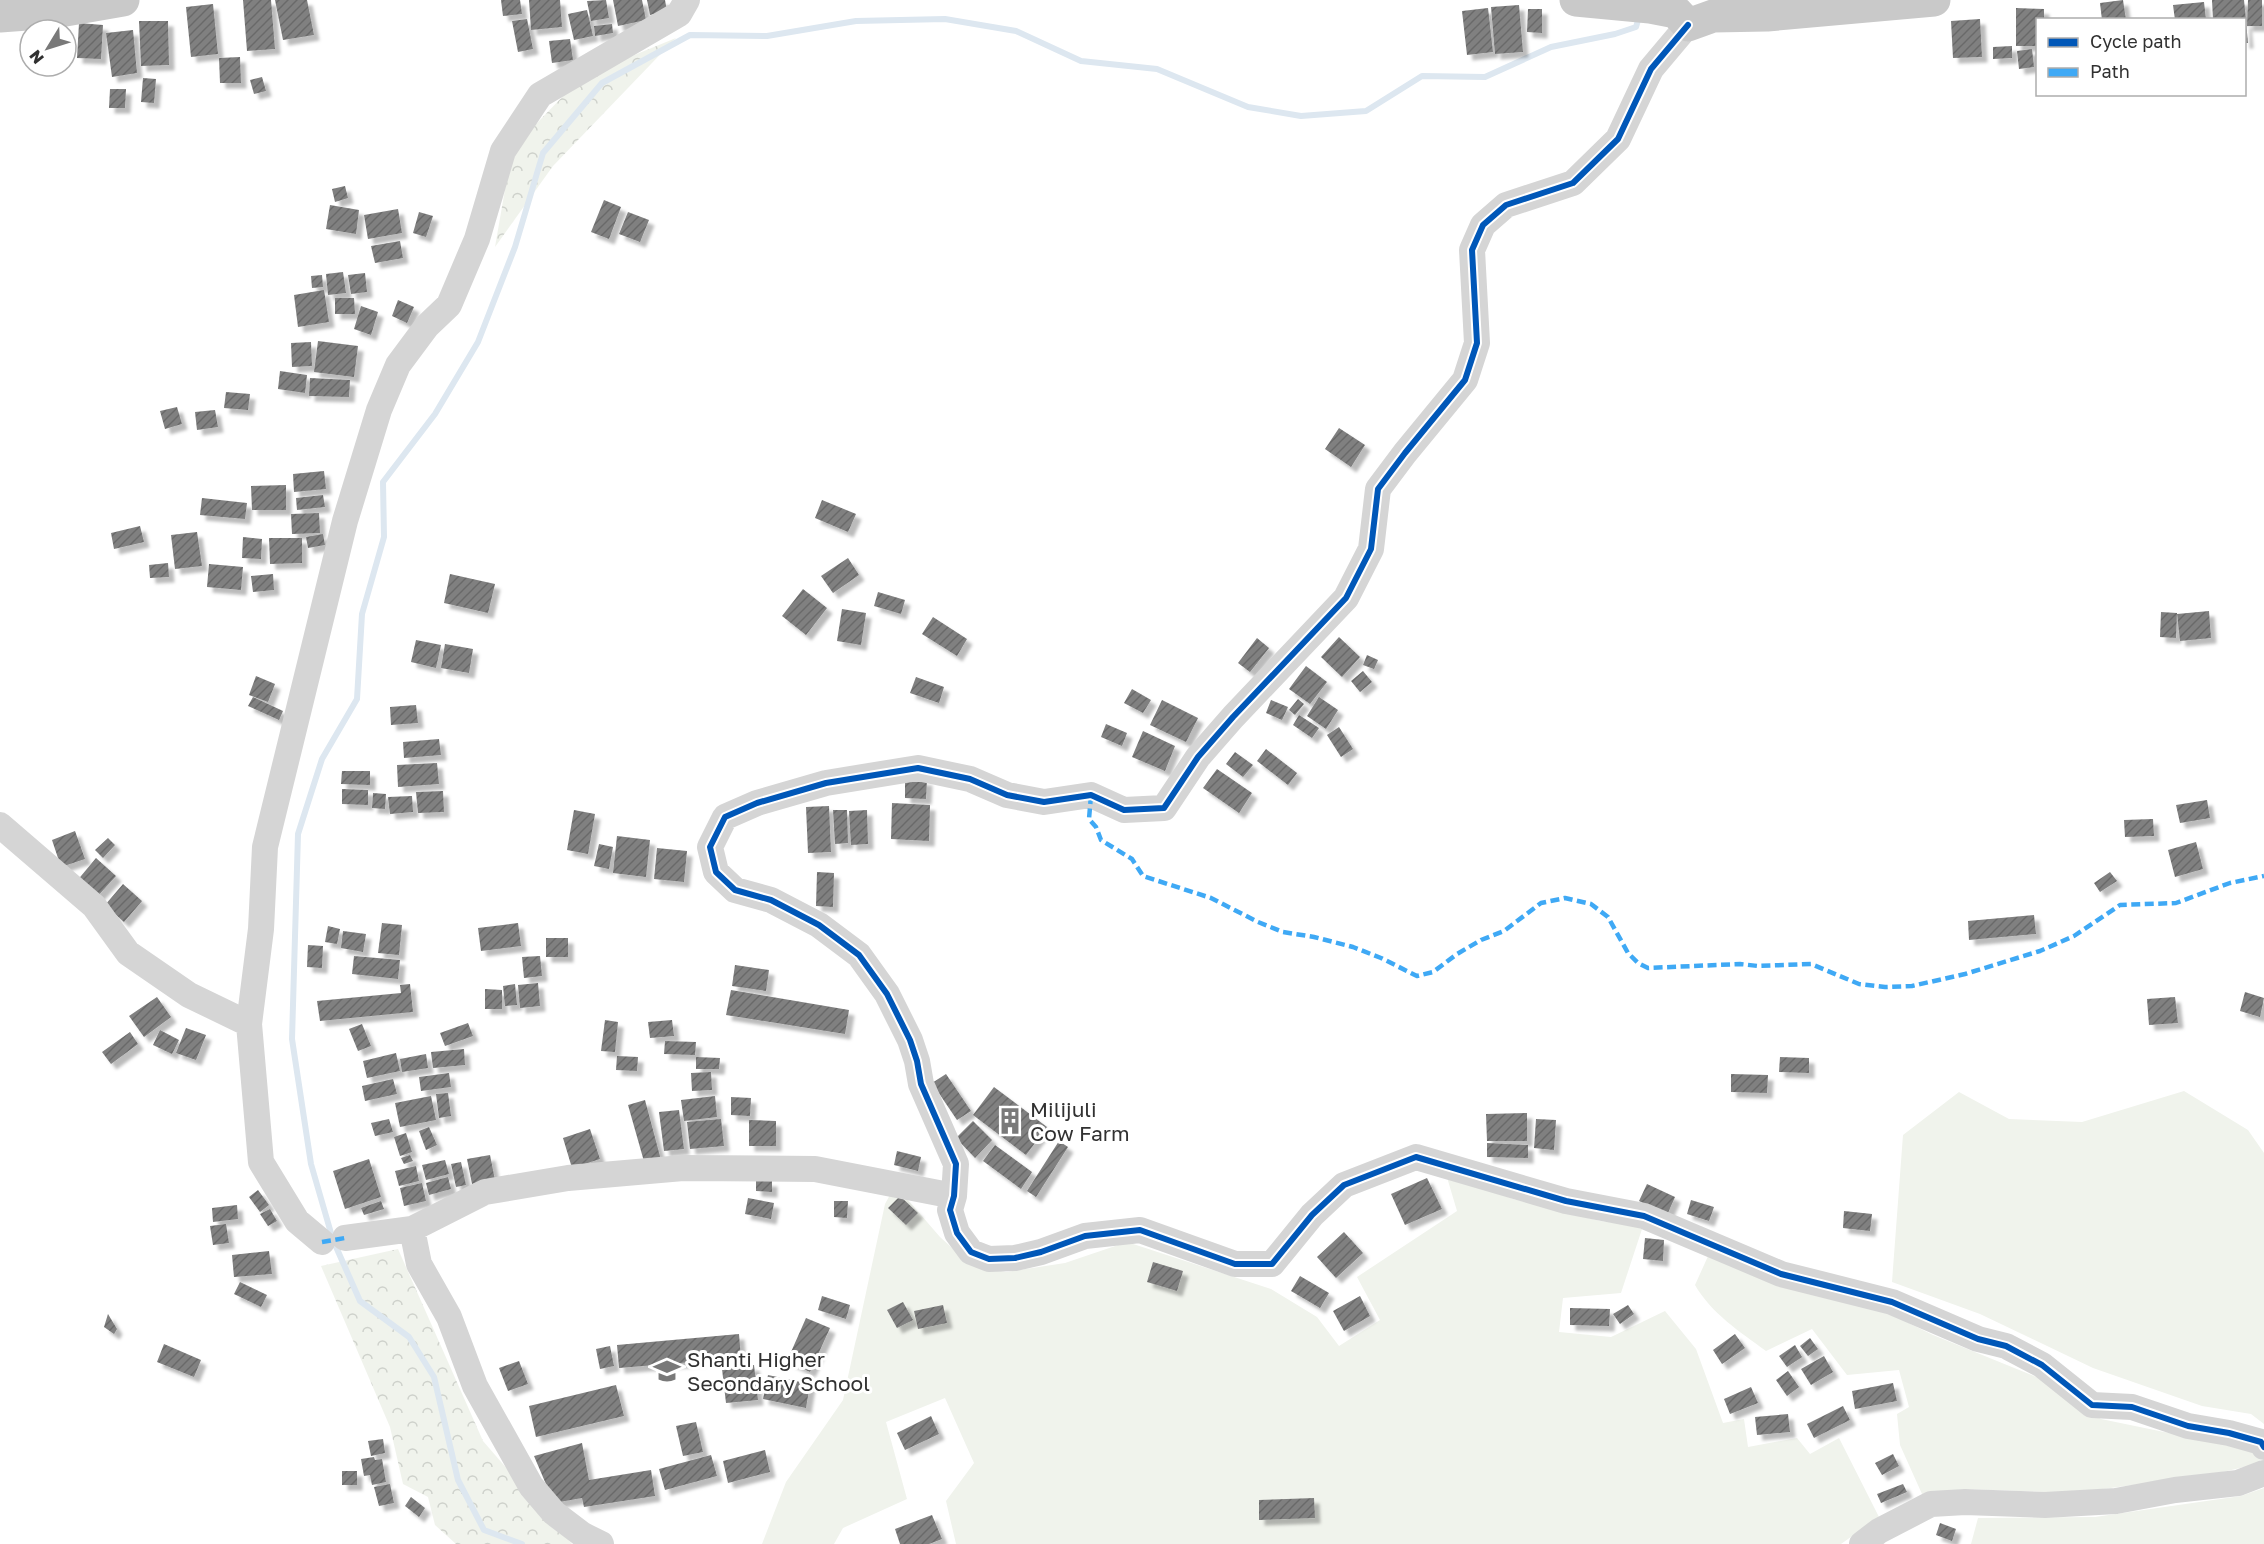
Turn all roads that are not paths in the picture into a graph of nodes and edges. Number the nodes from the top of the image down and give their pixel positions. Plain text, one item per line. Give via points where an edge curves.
1 (123, 0) edge
2 (687, 0) edge
3 (1576, 0) edge
4 (1934, 0) edge
5 (0, 16) edge
6 (1688, 25) junction
7 (0, 825) edge
8 (249, 1024) junction
9 (954, 1196) junction
10 (412, 1229) junction
11 (2264, 1447) edge
12 (2264, 1473) edge
13 (601, 1544) edge
14 (1862, 1544) edge

1 - 5 main road
2 - 8 street via 679,14 540,95 503,151 477,239 449,305 427,326 398,365 378,410 336,555 265,847 261,929
3 - 6 main road via 1676,12
4 - 6 main road via 1713,16
6 - 9 street via 1651,69 1618,139 1573,183 1506,205 1483,225 1472,250 1477,343 1465,380 1378,489 1371,549 1346,598 1198,757 1164,808 1124,810 1090,795 1044,802 918,768 826,783 757,803 725,817 710,847 716,872 735,890 771,900 819,925 859,955 887,994 910,1040 921,1084 957,1164
7 - 8 street via 94,906 128,953 189,995
8 - 10 street via 261,1162 297,1221 334,1240
9 - 10 street via 814,1169 683,1168 568,1178 485,1192
9 - 11 street via 950,1210 957,1233 971,1252 989,1259 1041,1252 1084,1236 1140,1230 1235,1264 1272,1264 1312,1215 1344,1185 1416,1157 1566,1201 1644,1216 1781,1274 1893,1302 2006,1346 2042,1365 2092,1405 2132,1407 2188,1426 2261,1442
10 - 13 street via 419,1264 449,1317 475,1386 531,1486 555,1513
12 - 14 street via 2238,1484 2116,1501 1931,1504

